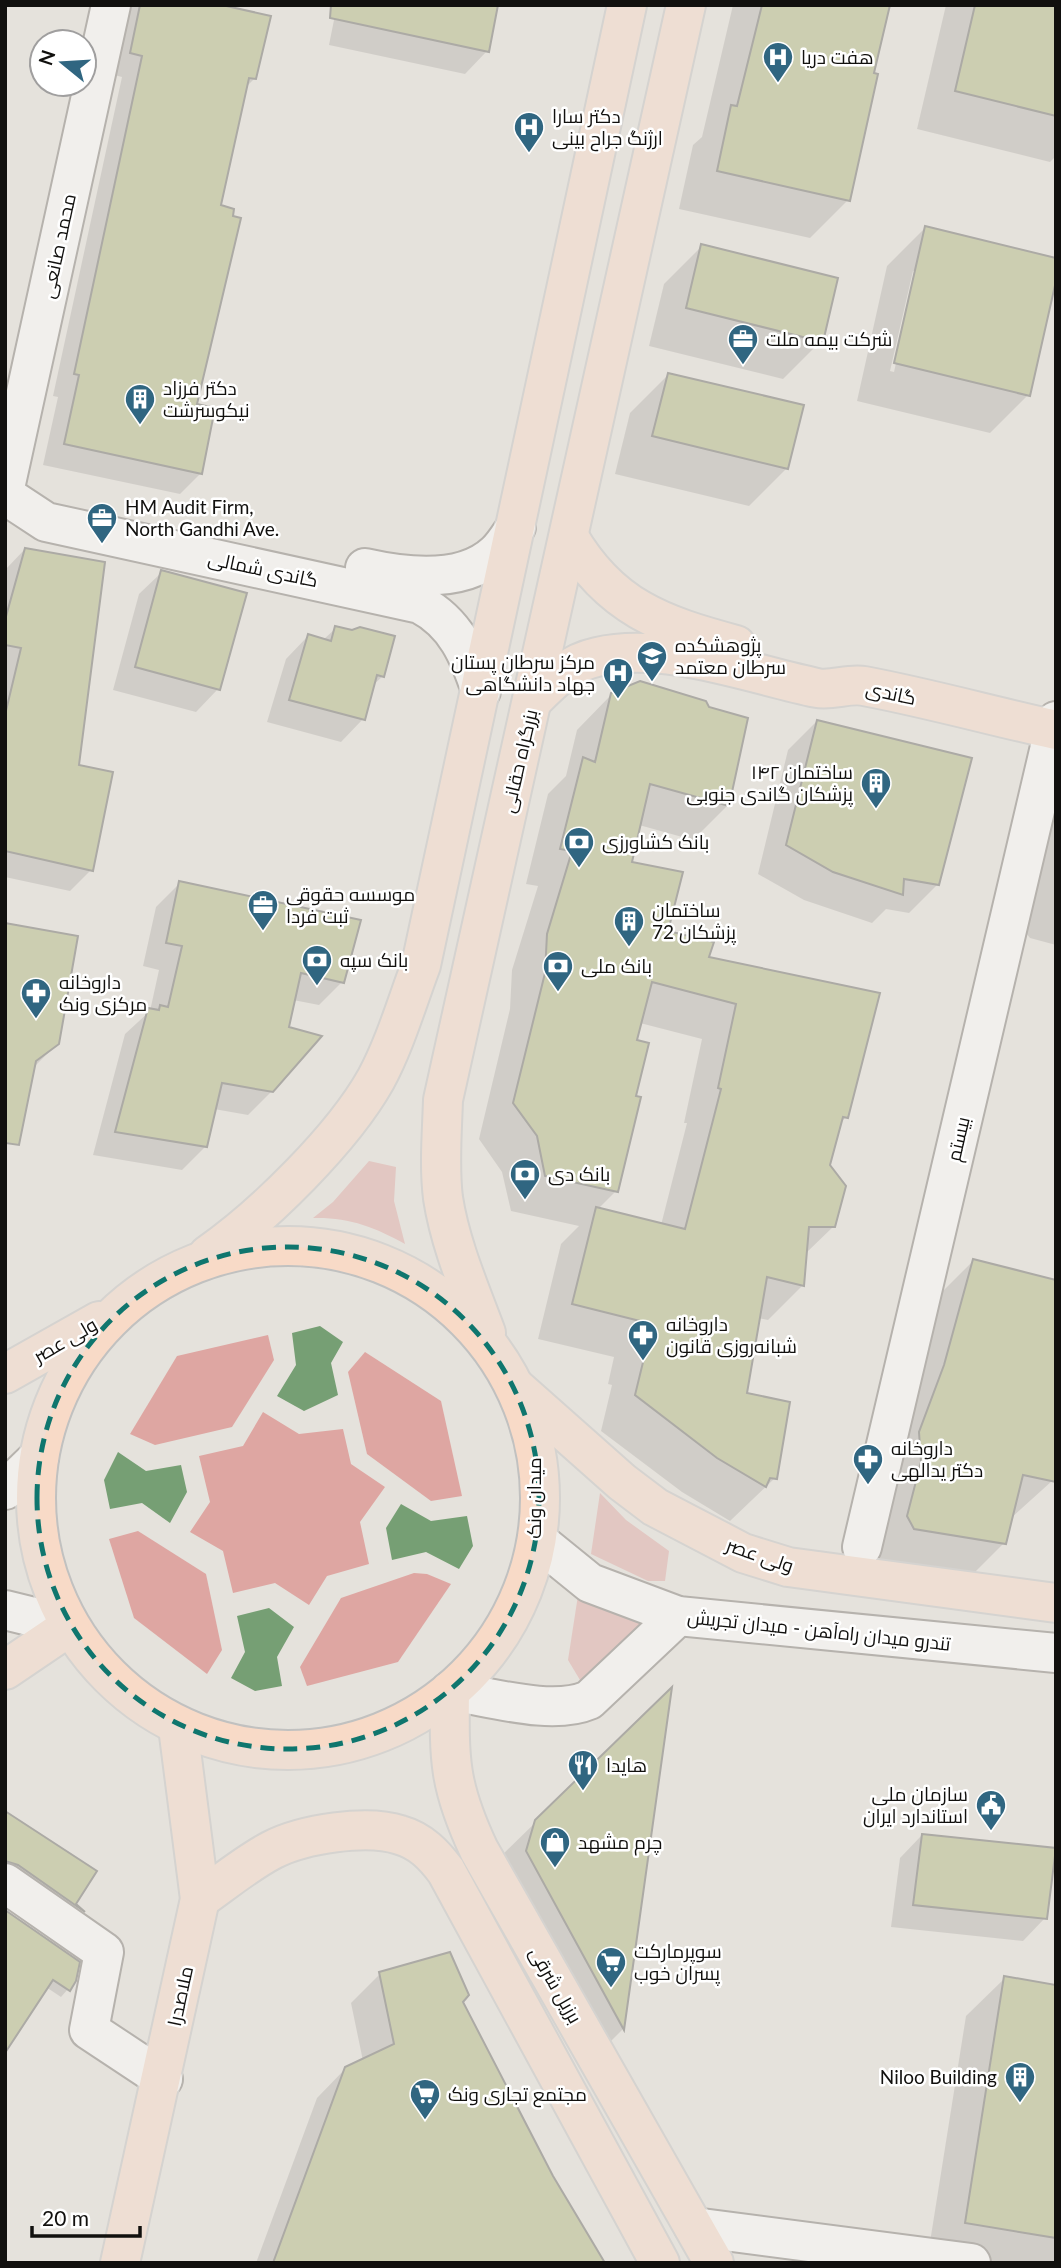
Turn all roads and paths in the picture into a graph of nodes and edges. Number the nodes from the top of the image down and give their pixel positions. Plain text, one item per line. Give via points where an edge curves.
1 (111, 5) edge
2 (627, 5) edge
3 (687, 5) edge
4 (5, 488) edge
5 (5, 494) edge
6 (516, 527) junction
7 (569, 537) junction
8 (860, 685) junction
9 (481, 691) junction
10 (532, 701) junction
11 (1055, 727) edge
12 (196, 1263) junction
13 (125, 1305) junction
14 (493, 1351) junction
15 (5, 1374) edge
16 (515, 1387) junction
17 (39, 1457) junction
18 (5, 1490) edge
19 (537, 1540) junction
20 (862, 1548) dead end
21 (1056, 1603) edge
22 (5, 1610) edge
23 (678, 1616) junction
24 (70, 1626) junction
25 (1056, 1653) edge
26 (5, 1670) edge
27 (450, 1691) junction
28 (178, 1727) junction
29 (5, 1883) edge
30 (200, 1899) junction
31 (163, 2079) junction
32 (694, 2227) junction
33 (120, 2263) edge
34 (660, 2263) edge
35 (714, 2263) edge
36 (971, 2263) edge

1 - 4 street, محمد صانعی
2 - 6 main road
3 - 7 main road, بزرگراه حقانی
5 - 6 street, گاندی شمالی via 55,497 367,569 412,575 443,574 473,566 497,552
5 - 9 street, گاندی شمالی via 46,522 420,604 444,619 459,640
6 - 9 main road
7 - 8 main road via 600,583 660,621 825,667
7 - 10 main road, بزرگراه حقانی
8 - 10 main road, گاندی via 821,689 687,658 617,655 573,666
8 - 11 main road, گاندی
9 - 12 main road via 421,965 377,1077 338,1134 275,1196
10 - 14 main road, بزرگراه حقانی via 443,1100 443,1199 463,1274
11 - 20 street, بیستم
12 - 13 main road, میدان ونک
12 - 14 main road, میدان ونک via 258,1247 294,1245 364,1257 398,1270 434,1292 466,1319
13 - 15 main road, ولی عصر
13 - 17 main road, میدان ونک via 99,1330 61,1389
14 - 16 main road, میدان ونک
16 - 19 main road, میدان ونک via 530,1426 538,1468
16 - 21 main road, ولی عصر via 655,1507 743,1553 788,1567
17 - 18 street
17 - 24 main road, میدان ونک via 37,1529 46,1571
19 - 23 street via 590,1583
19 - 27 main road, میدان ونک via 528,1575 499,1636
22 - 24 street
23 - 25 street, تندرو میدان راه‌آهن - میدان تجریش
23 - 27 street, تندرو میدان راه‌آهن - میدان تجریش via 589,1700 578,1705 555,1707
24 - 26 main road
24 - 28 main road, میدان ونک via 109,1678
27 - 28 main road, میدان ونک via 388,1731 317,1750 246,1748
27 - 32 main road, برزیل شرقی via 451,1778 459,1807 485,1862
28 - 30 main road, ملاصدرا
29 - 31 street via 104,1952 89,2030
30 - 31 main road, ملاصدرا
30 - 34 main road via 272,1850 298,1840 341,1833 400,1835 431,1851
31 - 33 main road, ملاصدرا
32 - 35 main road, برزیل شرقی
32 - 36 street

